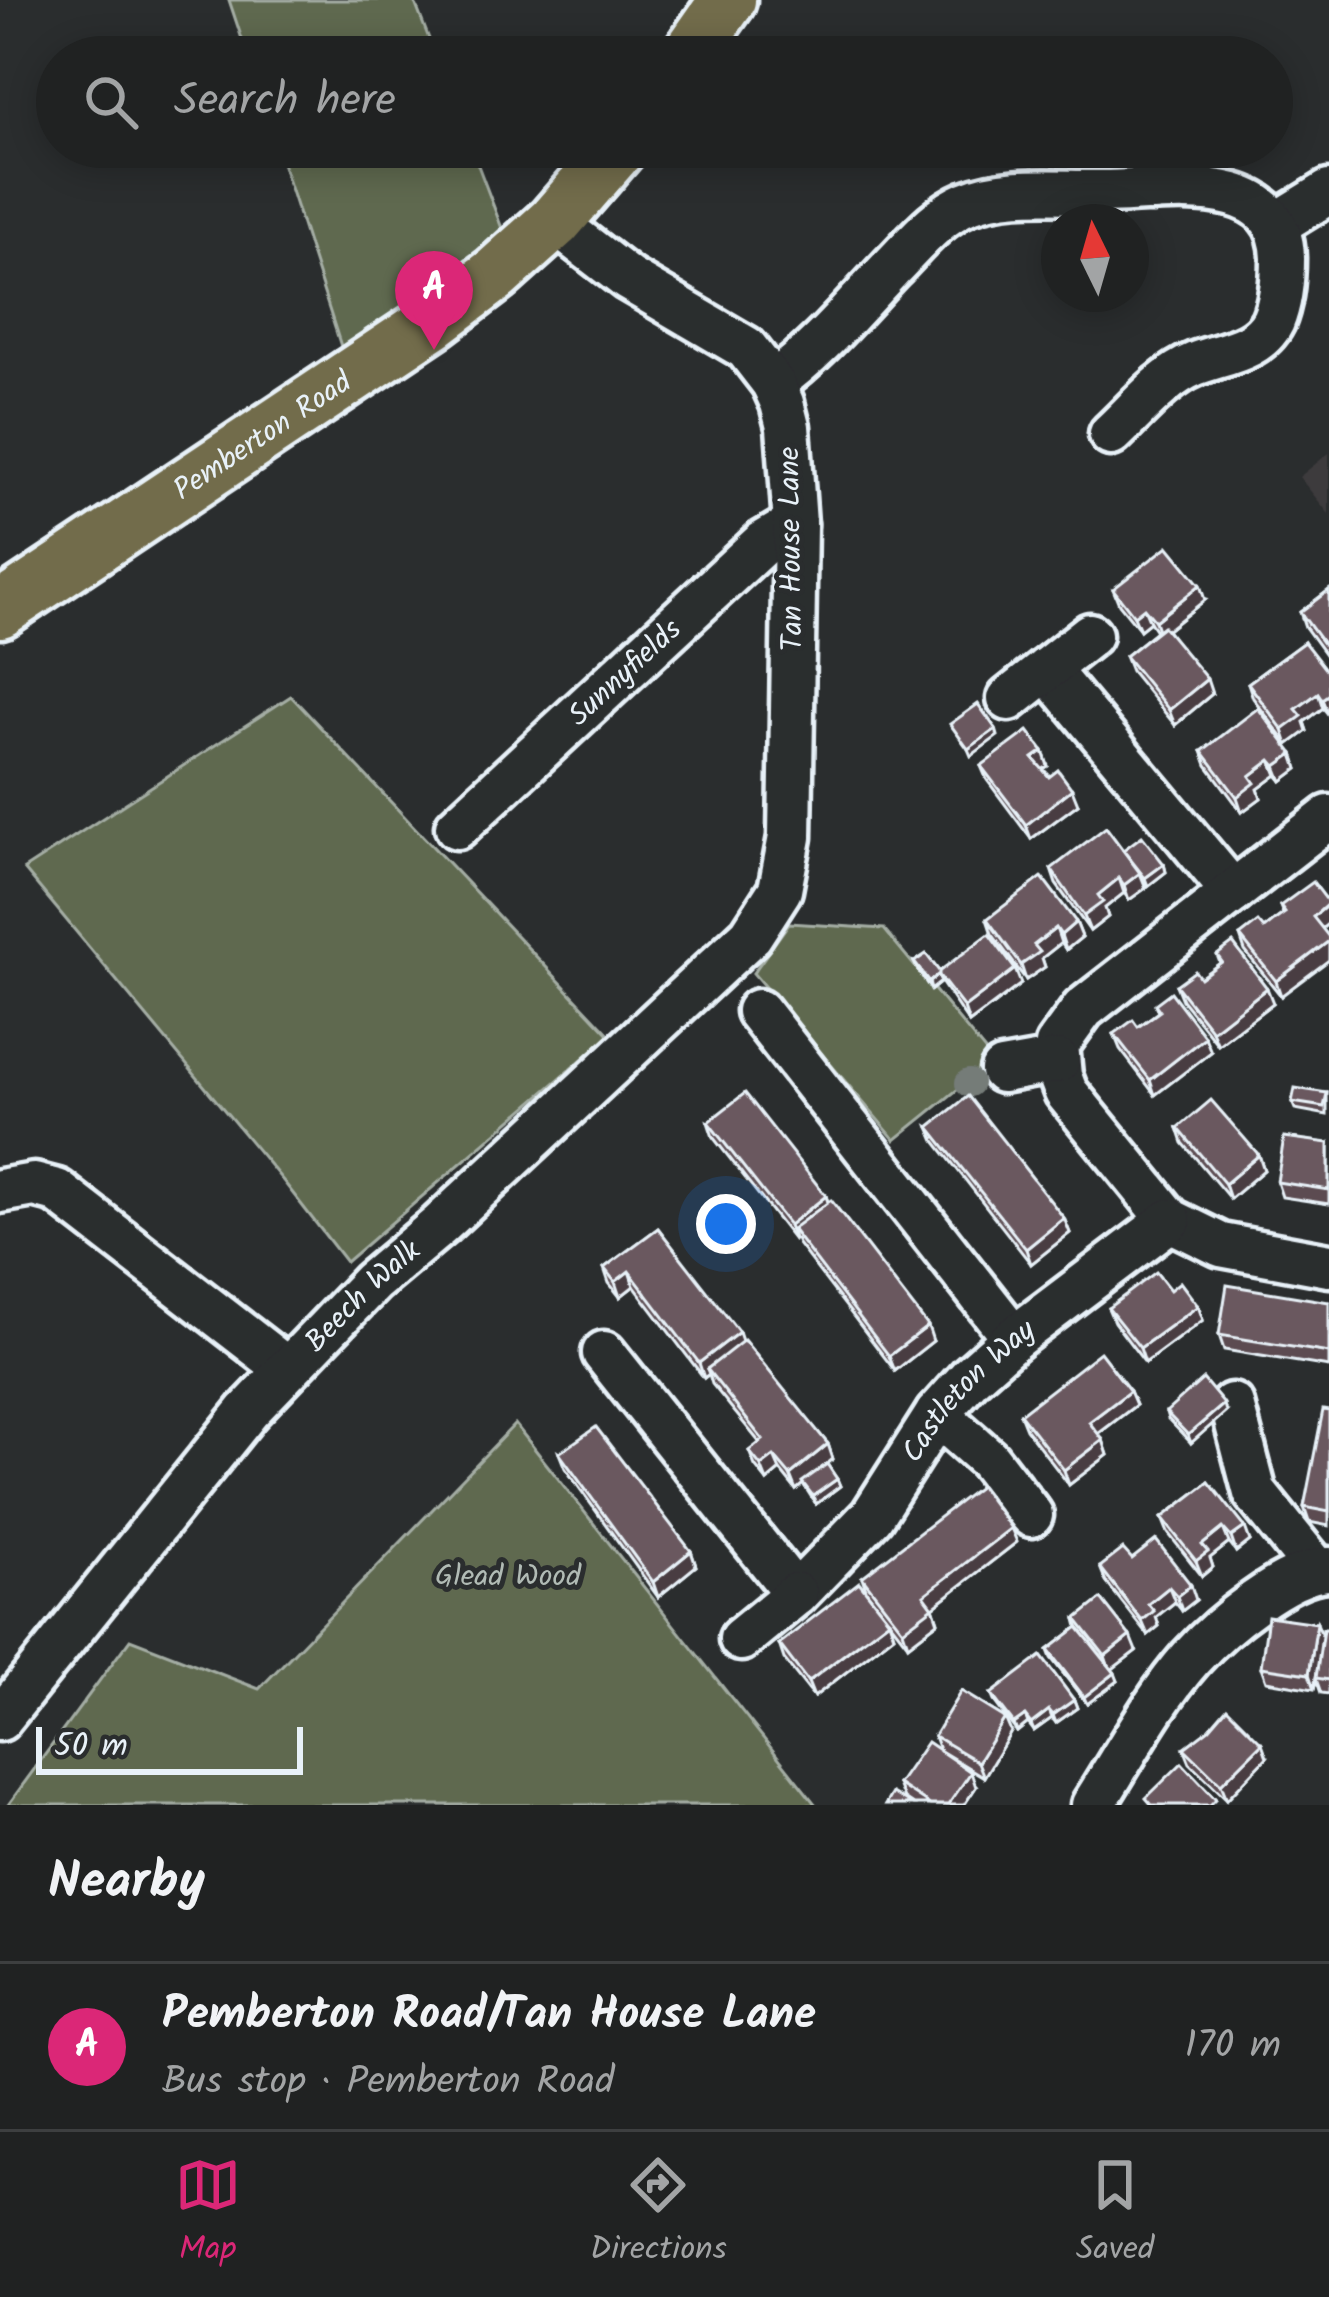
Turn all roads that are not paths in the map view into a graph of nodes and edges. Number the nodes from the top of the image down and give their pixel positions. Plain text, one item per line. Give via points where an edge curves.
1 (728, 0) edge
2 (703, 36) edge
3 (601, 168) edge
4 (1152, 168) edge
5 (1153, 190) junction
6 (1329, 192) edge
7 (554, 223) junction
8 (1277, 224) junction
9 (773, 383) junction
10 (1112, 434) dead end
11 (795, 524) junction
12 (0, 610) edge
13 (1090, 635) dead end
14 (1047, 669) junction
15 (1009, 700) dead end
16 (1328, 819) edge
17 (457, 827) dead end
18 (1233, 892) junction
19 (766, 915) joint
20 (758, 1011) dead end
21 (1058, 1061) junction
22 (1002, 1071) dead end
23 (0, 1192) edge
24 (1170, 1220) junction
25 (1329, 1264) edge
26 (1014, 1338) junction
27 (604, 1353) dead end
28 (286, 1369) junction
29 (1232, 1405) dead end
30 (938, 1414) junction
31 (1031, 1515) dead end
32 (1323, 1570) edge
33 (796, 1594) junction
34 (742, 1640) dead end
35 (0, 1719) edge
36 (1093, 1805) edge

1 - 2 main road
3 - 7 main road, Pemberton Road
4 - 5 street
5 - 8 street via 1235,195
5 - 9 street via 1006,193 962,205
6 - 8 street
7 - 9 street, Tan House Lane via 628,279 746,348
7 - 12 main road, Pemberton Road via 435,320
8 - 10 street via 1283,274 1264,334 1178,373
9 - 11 street, Tan House Lane via 788,427
11 - 17 street, Sunnyfields via 763,543
11 - 19 street, Tan House Lane via 788,865
13 - 14 street
14 - 15 street
14 - 18 street
16 - 18 street
18 - 21 street via 1083,1009 1057,1045
19 - 28 street, Beech Walk
20 - 26 street
21 - 22 street
21 - 24 street via 1066,1092
23 - 28 street via 34,1184 57,1191
24 - 25 street via 1221,1245
24 - 26 street, Castleton Way
26 - 30 street, Castleton Way
27 - 33 street
28 - 35 street, Beech Walk
29 - 32 street via 1256,1493
30 - 31 street via 988,1459
30 - 33 street, Castleton Way via 872,1516
32 - 36 street via 1274,1590 1190,1659
33 - 34 street, Castleton Way

